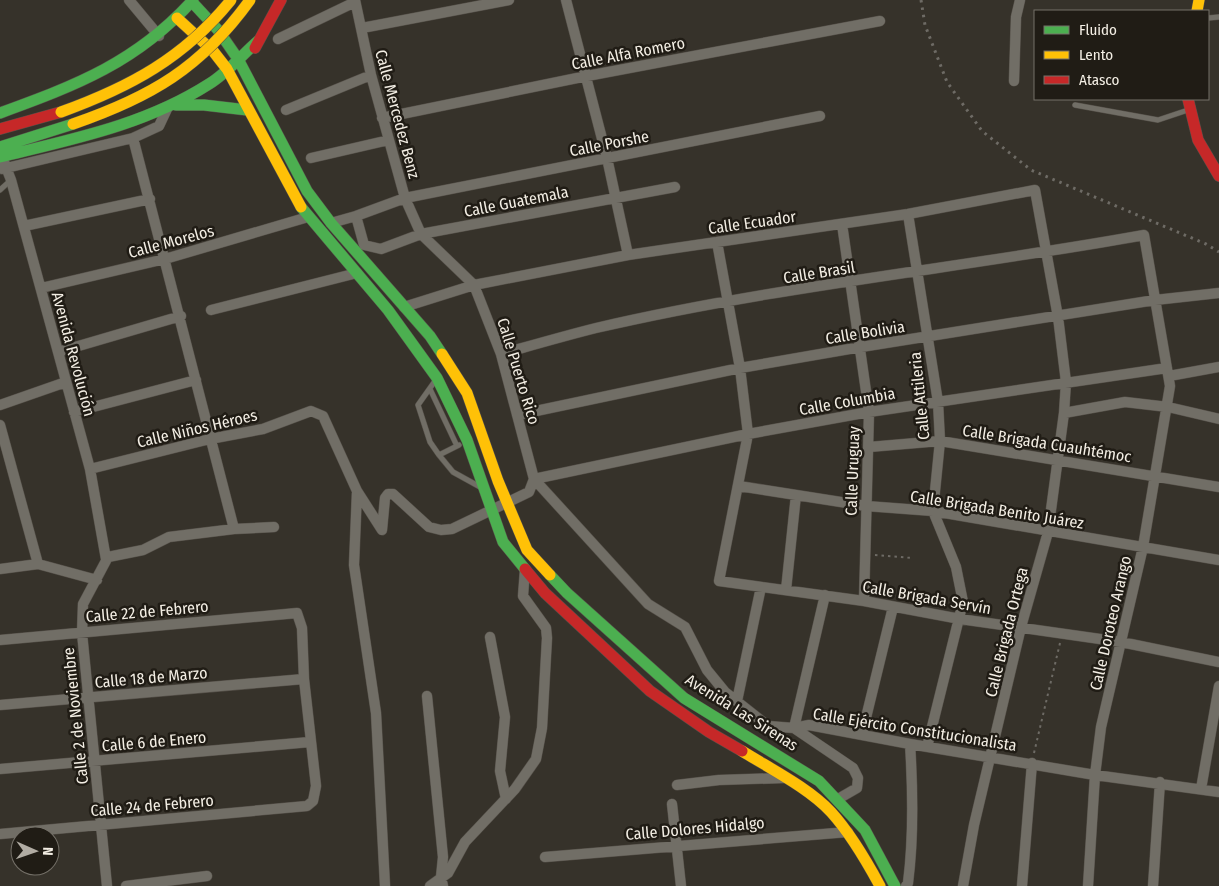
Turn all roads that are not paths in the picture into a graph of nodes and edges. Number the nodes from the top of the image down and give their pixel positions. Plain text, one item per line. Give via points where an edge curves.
1 (129, 0) edge
2 (231, 0) edge
3 (250, 0) edge
4 (281, 0) edge
5 (509, 0) edge
6 (566, 0) edge
7 (1020, 0) edge
8 (193, 1) edge
9 (355, 1) edge
10 (177, 18) junction
11 (880, 21) dead end
12 (362, 28) junction
13 (159, 36) junction
14 (278, 39) dead end
15 (258, 41) junction
16 (238, 59) junction
17 (226, 69) junction
18 (371, 75) junction
19 (587, 76) junction
20 (1014, 81) dead end
21 (256, 96) junction
22 (1188, 104) edge
23 (1075, 105) dead end
24 (172, 107) junction
25 (247, 110) junction
26 (286, 110) dead end
27 (0, 113) edge
28 (820, 116) dead end
29 (382, 118) junction
30 (0, 129) edge
31 (133, 138) junction
32 (388, 140) junction
33 (311, 158) dead end
34 (607, 158) junction
35 (2, 159) edge
36 (1214, 164) edge
37 (1219, 176) edge
38 (11, 180) junction
39 (675, 187) dead end
40 (0, 190) edge
41 (1036, 190) joint
42 (616, 197) junction
43 (405, 198) junction
44 (150, 199) junction
45 (908, 214) junction
46 (356, 216) junction
47 (308, 217) junction
48 (331, 223) junction
49 (842, 224) junction
50 (24, 226) junction
51 (421, 234) junction
52 (1144, 235) joint
53 (717, 242) junction
54 (361, 248) junction
55 (1045, 253) junction
56 (628, 255) junction
57 (165, 260) junction
58 (916, 272) junction
59 (357, 273) junction
60 (850, 283) junction
61 (474, 285) junction
62 (41, 288) junction
63 (1219, 293) edge
64 (1155, 300) junction
65 (728, 302) junction
66 (404, 307) junction
67 (211, 310) dead end
68 (181, 316) junction
69 (1058, 317) junction
70 (928, 338) junction
71 (861, 347) junction
72 (58, 352) junction
73 (501, 354) junction
74 (1219, 367) edge
75 (740, 368) junction
76 (1168, 372) junction
77 (437, 378) junction
78 (196, 380) junction
79 (66, 382) junction
80 (1066, 382) junction
81 (430, 389) junction
82 (938, 402) junction
83 (0, 405) edge
84 (1168, 407) junction
85 (74, 412) junction
86 (869, 412) junction
87 (1064, 413) junction
88 (518, 415) junction
89 (1219, 419) edge
90 (0, 425) edge
91 (748, 434) junction
92 (210, 438) junction
93 (940, 441) junction
94 (462, 443) junction
95 (868, 447) junction
96 (439, 455) junction
97 (1058, 459) junction
98 (90, 470) junction
99 (1156, 476) junction
100 (534, 479) junction
101 (739, 486) junction
102 (1219, 487) edge
103 (484, 489) junction
104 (357, 491) junction
105 (796, 495) junction
106 (508, 504) junction
107 (866, 506) junction
108 (491, 510) junction
109 (933, 511) junction
110 (274, 527) dead end
111 (234, 529) junction
112 (1048, 532) junction
113 (1143, 547) junction
114 (108, 557) junction
115 (1219, 560) edge
116 (38, 564) junction
117 (0, 569) edge
118 (525, 569) junction
119 (97, 580) junction
120 (761, 587) junction
121 (786, 590) junction
122 (825, 595) junction
123 (864, 601) junction
124 (893, 607) junction
125 (960, 619) junction
126 (1021, 627) junction
127 (82, 632) junction
128 (490, 637) dead end
129 (0, 640) edge
130 (1121, 642) junction
131 (1219, 662) edge
132 (304, 678) junction
133 (1219, 686) edge
134 (427, 696) dead end
135 (88, 697) junction
136 (737, 701) junction
137 (0, 705) edge
138 (794, 728) junction
139 (862, 734) junction
140 (310, 742) junction
141 (910, 744) junction
142 (927, 747) junction
143 (992, 756) junction
144 (96, 762) junction
145 (1032, 763) junction
146 (0, 769) edge
147 (1095, 774) junction
148 (788, 778) junction
149 (1160, 782) junction
150 (677, 784) dead end
151 (1201, 789) junction
152 (1219, 792) edge
153 (506, 799) junction
154 (838, 799) junction
155 (672, 804) dead end
156 (101, 824) junction
157 (848, 832) junction
158 (0, 834) edge
159 (676, 845) junction
160 (545, 857) dead end
161 (208, 876) dead end
162 (442, 882) edge
163 (106, 886) edge
164 (126, 886) edge
165 (385, 886) edge
166 (430, 886) edge
167 (682, 886) edge
168 (880, 886) edge
169 (895, 886) edge
170 (906, 886) edge
171 (964, 886) edge
172 (1022, 886) edge
173 (1088, 886) edge
174 (1153, 886) edge

1 - 13 street
2 - 30 main road, bridge via 204,32 165,64 114,92
3 - 35 main road, bridge via 225,34 177,78 142,99 73,124
4 - 15 main road
5 - 12 street
6 - 19 street
7 - 20 street via 1016,17
8 - 10 main road
8 - 16 main road
9 - 12 street, Calle Mercedez Benz
9 - 14 street
10 - 13 main road
10 - 17 main road, Avenida Las Sirenas via 213,51
11 - 19 street, Calle Alfa Romero
12 - 18 street, Calle Mercedez Benz
13 - 27 main road via 101,73
15 - 16 main road
15 - 21 main road via 248,62 248,76
16 - 17 main road
16 - 21 main road
17 - 24 main road
17 - 25 main road, Avenida Las Sirenas
18 - 26 street
18 - 29 street, Calle Mercedez Benz
19 - 29 street, Calle Alfa Romero
19 - 34 street
21 - 48 main road, Avenida Las Sirenas via 307,191
22 - 23 lane via 1158,120
22 - 36 main road via 1200,145
24 - 25 main road via 204,104
24 - 31 street via 159,126
24 - 35 main road via 110,130
25 - 47 main road, Avenida Las Sirenas
28 - 34 street, Calle Porshe
29 - 32 street, Calle Mercedez Benz
31 - 35 street
31 - 44 street
32 - 33 street
32 - 43 street, Calle Mercedez Benz
34 - 42 street
34 - 43 street, Calle Porshe
35 - 38 street, Avenida Revolución
36 - 37 main road
38 - 40 lane
38 - 50 street, Avenida Revolución
39 - 42 street, Calle Guatemala
41 - 45 street, Calle Ecuador
41 - 55 street, Calle Brigada Ortega
42 - 51 street, Calle Guatemala
42 - 56 street
43 - 46 street, Calle Porshe
43 - 51 street, Calle Mercedez Benz
44 - 50 street
44 - 57 street
45 - 49 street, Calle Ecuador
45 - 58 street, Calle Attileria
46 - 48 street, Calle Porshe
46 - 54 street
47 - 57 street, Calle Morelos
47 - 59 main road, Avenida Las Sirenas
48 - 54 main road, Avenida Las Sirenas
49 - 53 street, Calle Ecuador
49 - 60 street, Calle Uruguay
50 - 62 street, Avenida Revolución
51 - 54 street, Calle Guatemala via 380,249
51 - 61 street, Calle Puerto Rico
52 - 55 street, Calle Brasil
52 - 64 street, Calle Doroteo Arango
53 - 56 street, Calle Ecuador
53 - 65 street
54 - 66 main road, Avenida Las Sirenas
55 - 58 street, Calle Brasil
55 - 69 street, Calle Brigada Ortega
56 - 61 street, Calle Ecuador
57 - 62 street, Calle Morelos
57 - 68 street
58 - 60 street, Calle Brasil
58 - 70 street, Calle Attileria
59 - 67 street
59 - 77 main road, Avenida Las Sirenas
60 - 65 street, Calle Brasil
60 - 71 street, Calle Uruguay
61 - 66 street, Calle Ecuador
61 - 73 street, Calle Puerto Rico
62 - 72 street, Avenida Revolución
63 - 64 street, Calle Bolivia
64 - 69 street, Calle Bolivia
64 - 76 street, Calle Doroteo Arango
65 - 73 street, Calle Brasil via 597,328
65 - 75 street
66 - 106 main road, Avenida Las Sirenas via 430,336 467,393
68 - 72 street
68 - 78 street
69 - 70 street, Calle Bolivia
69 - 80 street, Calle Brigada Ortega
70 - 71 street, Calle Bolivia
70 - 82 street, Calle Attileria
71 - 75 street, Calle Bolivia
71 - 86 street, Calle Uruguay
72 - 79 street, Avenida Revolución
73 - 88 street, Calle Puerto Rico
74 - 76 street, Calle Columbia
75 - 88 street, Calle Bolivia
75 - 91 street
76 - 80 street, Calle Columbia
76 - 84 street, Calle Doroteo Arango
77 - 81 lane
77 - 94 main road, Avenida Las Sirenas
78 - 85 street
78 - 92 street
79 - 83 street
79 - 85 street, Avenida Revolución
80 - 82 street, Calle Columbia
80 - 87 street, Calle Brigada Ortega
81 - 94 lane
81 - 96 lane via 418,405 430,442
82 - 86 street, Calle Columbia
82 - 93 street, Calle Attileria
84 - 87 street via 1125,402
84 - 89 street
84 - 99 street, Calle Doroteo Arango
85 - 98 street, Avenida Revolución
86 - 91 street, Calle Columbia
86 - 95 street, Calle Uruguay
87 - 97 street, Calle Brigada Ortega
88 - 100 street, Calle Puerto Rico
90 - 116 street
91 - 100 street, Calle Columbia
91 - 101 street
92 - 98 street, Calle Niños Héroes
92 - 104 street, Calle Niños Héroes via 264,429 311,411 322,416
92 - 111 street
93 - 95 street, Calle Brigada Cuauhtémoc
93 - 97 street, Calle Brigada Cuauhtémoc
93 - 109 street, Calle Attileria
94 - 96 lane
94 - 103 main road, Avenida Las Sirenas
95 - 107 street, Calle Uruguay
96 - 103 lane via 453,472
97 - 99 street, Calle Brigada Cuauhtémoc
97 - 112 street, Calle Brigada Ortega
98 - 114 street, Avenida Revolución via 106,559
99 - 102 street, Calle Brigada Cuauhtémoc
99 - 113 street, Calle Doroteo Arango
100 - 106 street via 532,490
100 - 136 street, Calle Ejército Constitucionalista via 627,584 648,604 685,627 707,670
101 - 105 street, Calle Brigada Benito Juárez
101 - 120 street, Calle Brigada Servín via 719,581
103 - 108 main road, Avenida Las Sirenas
104 - 108 street via 382,530 388,494 393,494 429,527 441,530 452,529
104 - 165 street via 354,565 376,713
105 - 107 street, Calle Brigada Benito Juárez
105 - 121 street
106 - 108 street
106 - 154 main road, Avenida Las Sirenas via 527,550 567,594 656,675 704,712 819,781
107 - 109 street, Calle Brigada Benito Juárez
107 - 123 street, Calle Uruguay
108 - 118 main road, Avenida Las Sirenas via 503,542
109 - 112 street, Calle Brigada Benito Juárez
109 - 125 street, Calle Attileria via 956,567 963,602
110 - 111 street
111 - 114 street via 169,537 143,550
112 - 113 street, Calle Brigada Benito Juárez
112 - 126 street, Calle Brigada Ortega
113 - 115 street, Calle Brigada Benito Juárez
113 - 130 street, Calle Doroteo Arango
114 - 119 street, Calle 2 de Noviembre
116 - 117 street
116 - 119 street
118 - 148 main road, Avenida Las Sirenas via 545,594 656,696 709,732
118 - 153 street via 523,596 546,628 542,728 536,759
119 - 127 street, Calle 2 de Noviembre via 83,604
120 - 121 street, Calle Brigada Servín
120 - 136 street
121 - 122 street, Calle Brigada Servín
122 - 123 street, Calle Brigada Servín
122 - 138 street
123 - 124 street, Calle Brigada Servín
124 - 125 street, Calle Brigada Servín
124 - 139 street
125 - 126 street, Calle Brigada Servín
125 - 142 street, Calle Attileria
126 - 130 street, Calle Brigada Servín
126 - 143 street, Calle Brigada Ortega
127 - 129 street, Calle 22 de Febrero
127 - 132 street, Calle 22 de Febrero via 297,612 302,628
127 - 135 street, Calle 2 de Noviembre
128 - 153 street via 505,717 500,771
130 - 131 street, Calle Brigada Servín
130 - 147 street, Calle Doroteo Arango via 1101,726
132 - 135 street, Calle 18 de Marzo
132 - 140 street
133 - 151 street
134 - 162 street via 443,857
135 - 137 street, Calle 18 de Marzo
135 - 144 street, Calle 2 de Noviembre
136 - 138 street, Calle Ejército Constitucionalista via 768,726
138 - 139 street, Calle Ejército Constitucionalista via 809,724
138 - 154 street via 853,768 858,778 857,788
139 - 141 street, Calle Ejército Constitucionalista
140 - 144 street, Calle 6 de Enero
140 - 156 street, Calle 24 de Febrero via 316,786 313,801 307,806
141 - 142 street, Calle Ejército Constitucionalista
141 - 170 street via 912,852
142 - 143 street, Calle Ejército Constitucionalista
143 - 145 street, Calle Ejército Constitucionalista
143 - 171 street, Calle Brigada Ortega via 974,825
144 - 146 street, Calle 6 de Enero
144 - 156 street, Calle 2 de Noviembre
145 - 147 street, Calle Ejército Constitucionalista
145 - 172 street
147 - 149 street, Calle Ejército Constitucionalista
147 - 173 street, Calle Doroteo Arango
148 - 150 street
148 - 157 main road, Avenida Las Sirenas via 830,811
149 - 151 street, Calle Ejército Constitucionalista
149 - 174 street
151 - 152 street, Calle Ejército Constitucionalista
153 - 162 street via 465,842
154 - 169 main road, Avenida Las Sirenas via 865,830
155 - 159 street
156 - 158 street, Calle 24 de Febrero
156 - 163 street, Calle 2 de Noviembre
157 - 159 street, Calle Dolores Hidalgo
157 - 168 main road, Avenida Las Sirenas
159 - 160 street, Calle Dolores Hidalgo
159 - 167 street
161 - 164 street
162 - 166 street

